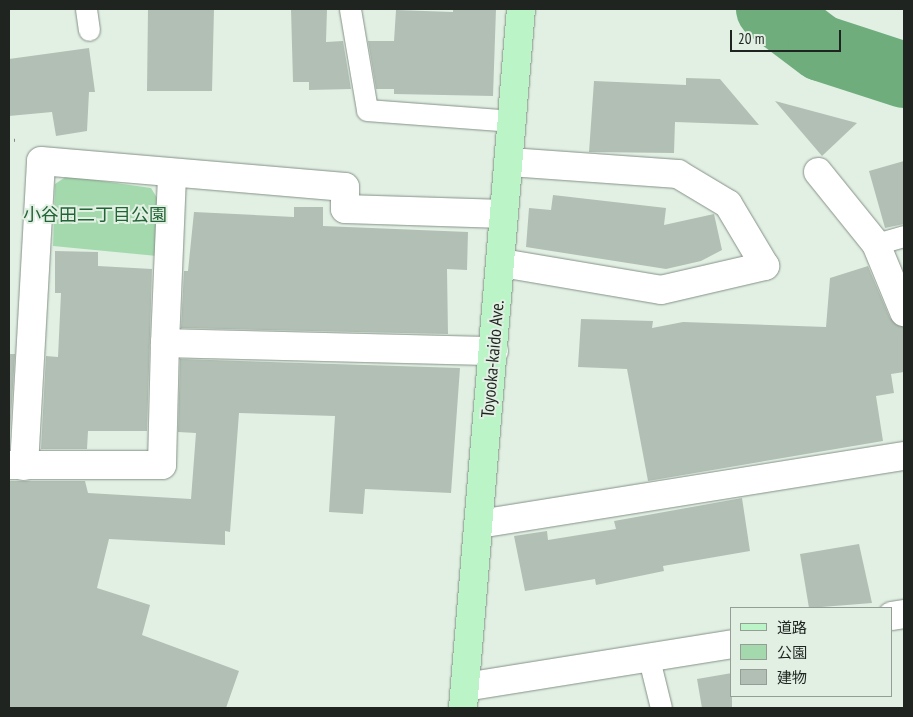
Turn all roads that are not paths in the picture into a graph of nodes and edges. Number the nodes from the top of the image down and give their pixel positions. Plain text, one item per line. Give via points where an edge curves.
1 (86, 9) edge
2 (350, 9) edge
3 (521, 9) edge
4 (89, 30) dead end
5 (513, 121) junction
6 (509, 162) junction
7 (818, 172) dead end
8 (172, 174) junction
9 (504, 214) junction
10 (904, 236) edge
11 (876, 244) junction
12 (502, 263) junction
13 (904, 312) edge
14 (21, 328) edge
15 (165, 343) junction
16 (494, 351) junction
17 (904, 456) edge
18 (16, 466) edge
19 (480, 524) junction
20 (730, 644) edge
21 (648, 659) junction
22 (464, 698) edge
23 (661, 708) edge

1 - 4 lane
2 - 5 lane via 367,110
3 - 5 main road, Toyooka-kaido Ave.
5 - 6 main road, Toyooka-kaido Ave.
6 - 9 main road, Toyooka-kaido Ave.
6 - 12 street via 678,174 728,204 765,266 660,290
7 - 11 street
8 - 9 street via 345,187 345,209
8 - 14 street via 41,161
8 - 15 street
9 - 12 main road, Toyooka-kaido Ave.
10 - 11 lane
11 - 13 street
12 - 16 main road, Toyooka-kaido Ave.
14 - 18 street
15 - 16 street
15 - 18 street via 162,466
16 - 19 main road, Toyooka-kaido Ave.
17 - 19 street
19 - 22 main road, Toyooka-kaido Ave.
20 - 21 street
21 - 22 street
21 - 23 lane

